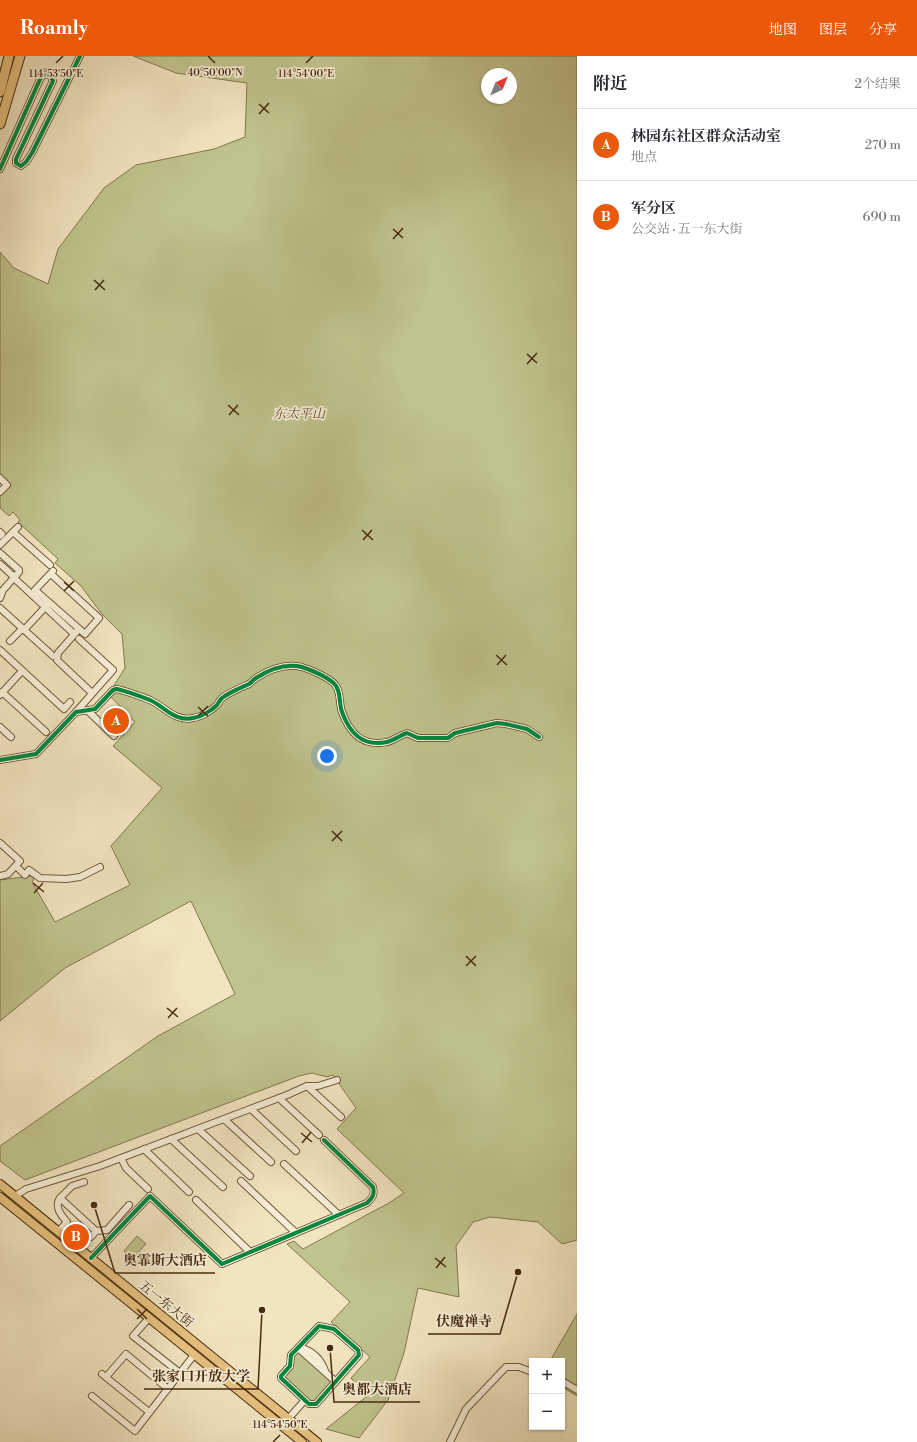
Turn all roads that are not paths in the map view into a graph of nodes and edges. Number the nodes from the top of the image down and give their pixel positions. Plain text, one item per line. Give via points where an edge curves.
1 (9, 56) edge
2 (20, 56) edge
3 (80, 56) edge
4 (0, 92) edge
5 (0, 124) edge
6 (0, 169) edge
7 (0, 478) edge
8 (0, 492) edge
9 (0, 532) edge
10 (0, 536) edge
11 (0, 545) edge
12 (0, 553) edge
13 (0, 564) edge
14 (51, 570) junction
15 (13, 576) junction
16 (0, 599) edge
17 (45, 605) junction
18 (2, 610) edge
19 (23, 629) junction
20 (79, 629) junction
21 (72, 632) dead end
22 (79, 639) dead end
23 (10, 641) dead end
24 (0, 650) edge
25 (53, 656) dead end
26 (22, 671) junction
27 (92, 693) junction
28 (1, 694) edge
29 (70, 702) dead end
30 (87, 710) junction
31 (76, 712) junction
32 (0, 727) edge
33 (46, 732) dead end
34 (114, 736) dead end
35 (11, 737) dead end
36 (539, 737) dead end
37 (0, 760) edge
38 (0, 843) edge
39 (16, 866) junction
40 (100, 867) dead end
41 (0, 876) edge
42 (337, 1080) dead end
43 (306, 1086) junction
44 (280, 1098) junction
45 (251, 1109) junction
46 (341, 1117) dead end
47 (224, 1119) junction
48 (198, 1129) junction
49 (319, 1135) dead end
50 (171, 1139) junction
51 (324, 1140) dead end
52 (144, 1149) junction
53 (296, 1151) dead end
54 (121, 1158) junction
55 (271, 1162) dead end
56 (284, 1164) dead end
57 (250, 1176) dead end
58 (241, 1181) dead end
59 (84, 1182) dead end
60 (0, 1184) edge
61 (223, 1187) dead end
62 (148, 1189) dead end
63 (189, 1192) dead end
64 (15, 1196) junction
65 (0, 1197) edge
66 (60, 1198) junction
67 (196, 1200) dead end
68 (9, 1204) junction
69 (129, 1205) dead end
70 (339, 1215) junction
71 (96, 1231) junction
72 (58, 1232) junction
73 (296, 1233) junction
74 (66, 1238) junction
75 (250, 1252) junction
76 (91, 1258) junction
77 (123, 1284) junction
78 (117, 1292) junction
79 (149, 1318) junction
80 (299, 1347) junction
81 (194, 1355) junction
82 (529, 1371) edge
83 (180, 1374) junction
84 (335, 1381) junction
85 (565, 1383) edge
86 (168, 1389) junction
87 (577, 1390) edge
88 (92, 1396) dead end
89 (305, 1400) junction
90 (149, 1412) junction
91 (288, 1419) junction
92 (303, 1430) junction
93 (300, 1440) edge
94 (317, 1442) edge
95 (450, 1442) edge

1 - 4 highway
2 - 5 highway
3 - 6 street via 32,154 21,166 16,163 16,159 53,81 50,75 45,74 41,77
7 - 8 street via 7,485
9 - 10 street
11 - 14 street via 15,529
12 - 15 street via 19,570 18,574
13 - 15 street
14 - 17 street via 35,590
14 - 20 street via 99,618 84,634
15 - 16 street
15 - 17 street
16 - 18 street
17 - 19 street
17 - 20 street
17 - 21 street
18 - 19 street
19 - 23 street
19 - 25 street
20 - 27 street via 58,653 57,660
22 - 27 street via 113,670
24 - 26 street
26 - 28 street
26 - 29 street via 64,709
27 - 31 street
28 - 33 street
30 - 31 street
30 - 34 street
30 - 36 street via 95,709 116,689 151,701 180,719 196,718 209,711 226,695 255,678 288,665 302,667 330,680 336,686 348,725 358,737 368,743 389,742 396,736 407,733 418,738 448,738 455,733 497,724 527,729
31 - 37 street via 36,754
32 - 35 street
38 - 39 street via 20,861
39 - 40 street via 25,875 30,870 40,878 59,879 80,877
39 - 41 street via 8,874
42 - 43 street via 318,1086
43 - 44 street
43 - 46 street
44 - 45 street
44 - 49 street
45 - 47 street
45 - 53 street
47 - 48 street
47 - 55 street
48 - 50 street
48 - 57 street
50 - 52 street
50 - 61 street
51 - 70 street via 373,1187 373,1197 367,1203
52 - 54 street
52 - 63 street
54 - 62 street via 126,1168
54 - 64 street via 26,1189
56 - 70 street
58 - 73 street
59 - 66 street via 72,1186
60 - 64 main road, 五一东大街
64 - 68 main road
64 - 72 main road, 五一东大街
65 - 68 main road, 五一东大街
66 - 71 street
66 - 72 street via 57,1204 67,1222
67 - 75 street
68 - 78 main road, 五一东大街
69 - 71 street via 107,1230
70 - 73 street
71 - 74 street via 87,1237 75,1229
72 - 74 main road, 五一东大街
73 - 75 street
74 - 76 main road, 五一东大街
75 - 76 street via 222,1264 150,1196
76 - 77 main road, 五一东大街
77 - 78 main road
77 - 91 main road, 五一东大街
78 - 79 main road, 五一东大街
79 - 81 main road, 五一东大街
79 - 83 street via 133,1336
80 - 84 street via 310,1350
80 - 84 street via 319,1326 334,1328 358,1350 359,1355
80 - 89 street via 291,1355 290,1366 281,1378
81 - 83 street
81 - 93 main road, 五一东大街
82 - 95 street via 519,1367 506,1367 466,1409
83 - 86 street
84 - 89 street via 316,1404 309,1404
85 - 87 street
86 - 90 street
86 - 90 street via 126,1354 104,1376
88 - 90 street via 135,1431
89 - 91 street
91 - 92 main road, 五一东大街
92 - 93 main road
92 - 94 main road, 五一东大街

